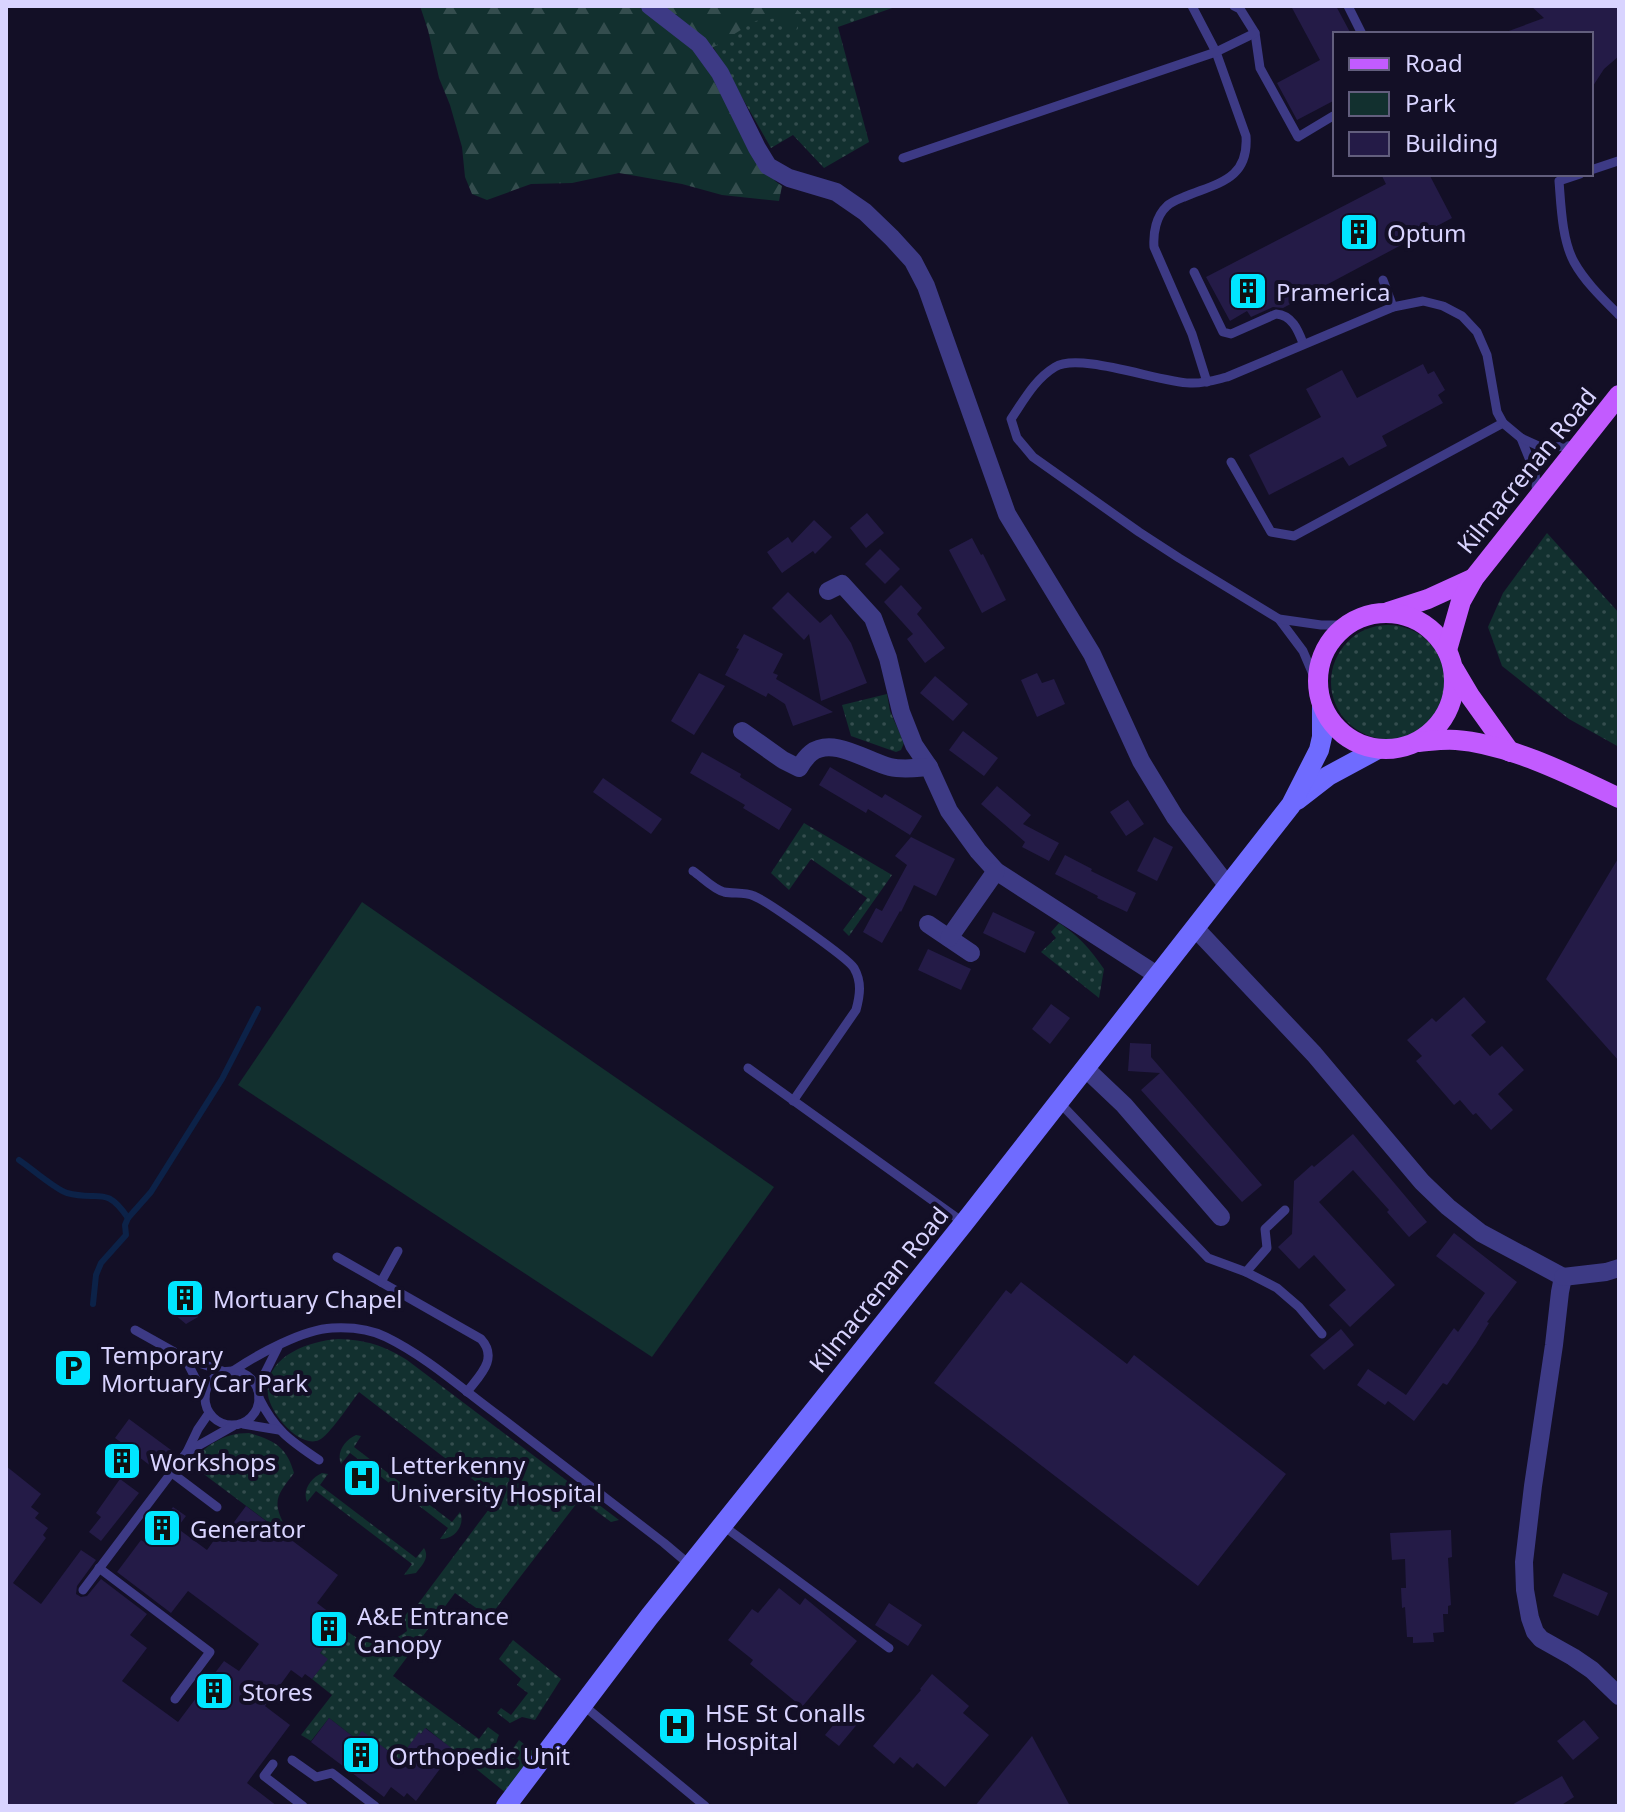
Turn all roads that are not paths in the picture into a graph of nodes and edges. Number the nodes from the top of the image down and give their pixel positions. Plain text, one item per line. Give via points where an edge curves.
1 (650, 6) edge
2 (1192, 6) edge
3 (1234, 6) edge
4 (1348, 6) edge
5 (1361, 32) edge
6 (1255, 33) junction
7 (1216, 52) junction
8 (1333, 116) dead end
9 (903, 158) dead end
10 (1618, 161) edge
11 (1593, 169) edge
12 (1574, 176) edge
13 (1194, 272) dead end
14 (1383, 280) dead end
15 (1393, 307) junction
16 (1619, 315) edge
17 (1303, 343) junction
18 (1207, 382) junction
19 (1618, 400) edge
20 (1503, 423) junction
21 (1521, 438) junction
22 (1579, 444) junction
23 (1231, 462) dead end
24 (1537, 498) junction
25 (1474, 578) junction
26 (828, 591) dead end
27 (1387, 613) junction
28 (1279, 619) junction
29 (1346, 625) junction
30 (1450, 659) junction
31 (1320, 696) junction
32 (742, 731) dead end
33 (1419, 742) junction
34 (1378, 749) junction
35 (1510, 752) junction
36 (929, 767) junction
37 (1619, 798) edge
38 (1291, 805) junction
39 (693, 871) dead end
40 (996, 871) junction
41 (1227, 885) junction
42 (928, 924) dead end
43 (1196, 929) junction
44 (949, 938) junction
45 (971, 953) dead end
46 (1157, 975) junction
47 (748, 1068) dead end
48 (1085, 1068) junction
49 (793, 1101) junction
50 (1059, 1102) junction
51 (1285, 1210) dead end
52 (1221, 1217) dead end
53 (964, 1223) junction
54 (398, 1251) dead end
55 (337, 1257) dead end
56 (1619, 1268) edge
57 (1246, 1272) junction
58 (1563, 1277) junction
59 (381, 1282) junction
60 (135, 1330) dead end
61 (1322, 1334) dead end
62 (278, 1347) junction
63 (185, 1358) junction
64 (229, 1372) junction
65 (467, 1392) junction
66 (259, 1394) junction
67 (205, 1397) junction
68 (209, 1413) junction
69 (238, 1425) junction
70 (279, 1430) junction
71 (187, 1452) junction
72 (319, 1460) dead end
73 (172, 1473) junction
74 (217, 1507) dead end
75 (722, 1525) junction
76 (690, 1565) junction
77 (99, 1568) junction
78 (83, 1590) dead end
79 (889, 1648) dead end
80 (1619, 1696) edge
81 (175, 1699) dead end
82 (583, 1705) junction
83 (292, 1760) dead end
84 (273, 1764) dead end
85 (699, 1804) edge
86 (303, 1806) edge
87 (375, 1806) edge
88 (506, 1806) edge

1 - 41 street via 699,44 720,73 768,166 836,192 865,212 913,261 1007,514 1092,654 1141,761
2 - 7 lane
3 - 6 lane
4 - 5 lane
6 - 7 lane
6 - 8 lane via 1260,68 1298,137
7 - 9 lane
7 - 18 lane via 1247,150 1231,178 1167,205 1153,231 1154,247
10 - 11 lane
12 - 16 lane via 1559,181 1573,261
13 - 17 lane via 1223,332 1231,334 1276,314 1295,325
14 - 15 lane
15 - 17 lane
15 - 20 lane via 1423,301 1462,316 1487,355
17 - 18 lane
18 - 28 lane via 1165,380 1085,363 1058,365 1035,382 1011,419 1017,438 1033,457 1139,532
19 - 22 main road, Kilmacrenan Road
20 - 21 lane
20 - 23 lane via 1294,536 1271,532
21 - 22 lane via 1543,448
21 - 24 lane via 1535,473
22 - 24 main road, Kilmacrenan Road
24 - 25 main road, Kilmacrenan Road
25 - 27 main road
25 - 30 main road via 1461,601
26 - 36 street via 842,584 873,618 901,712
27 - 29 main road
27 - 30 main road via 1423,623 1441,639
28 - 29 lane
28 - 31 lane via 1303,651
29 - 31 main road via 1326,647 1319,666
30 - 33 main road via 1455,687 1450,706
30 - 35 main road
31 - 34 main road via 1340,732
31 - 38 main road, Kilmacrenan Road via 1319,750
32 - 36 street via 799,768 812,751 831,747 890,767
33 - 34 main road
33 - 35 main road via 1458,740
34 - 38 main road, Kilmacrenan Road via 1328,776
35 - 37 main road
36 - 40 street via 949,811
38 - 41 main road, Kilmacrenan Road
39 - 49 lane via 721,891 757,897 839,954 859,979 856,1010
40 - 44 street
40 - 46 street
41 - 43 main road, Kilmacrenan Road
42 - 44 street
43 - 46 main road, Kilmacrenan Road
43 - 58 street via 1448,1207 1481,1233
44 - 45 street
46 - 48 main road, Kilmacrenan Road
47 - 49 lane
48 - 50 main road, Kilmacrenan Road
48 - 52 street
49 - 53 lane
50 - 53 main road, Kilmacrenan Road
50 - 57 lane via 1208,1258
51 - 57 lane via 1265,1229 1267,1248
53 - 75 main road, Kilmacrenan Road
54 - 59 lane
55 - 59 lane
56 - 58 street
57 - 61 lane via 1277,1288
58 - 80 street via 1533,1486 1525,1590 1541,1639 1592,1670
59 - 65 lane via 486,1344 487,1365
60 - 63 lane
62 - 64 lane
62 - 65 lane via 321,1329 373,1332 403,1346
62 - 66 lane
63 - 64 lane
63 - 67 lane
64 - 66 lane via 250,1378
64 - 67 lane via 211,1381
65 - 76 lane
66 - 69 lane via 252,1417
66 - 70 lane
67 - 68 lane
68 - 69 lane via 216,1421
68 - 71 lane
69 - 70 lane
69 - 71 lane
70 - 72 lane
71 - 73 lane
73 - 74 lane
73 - 77 lane
75 - 76 main road, Kilmacrenan Road
75 - 79 lane
76 - 82 main road, Kilmacrenan Road
77 - 78 lane
77 - 81 lane via 210,1652
82 - 85 lane
82 - 88 main road, Kilmacrenan Road
83 - 87 lane via 316,1777 332,1773
84 - 86 lane via 264,1776

